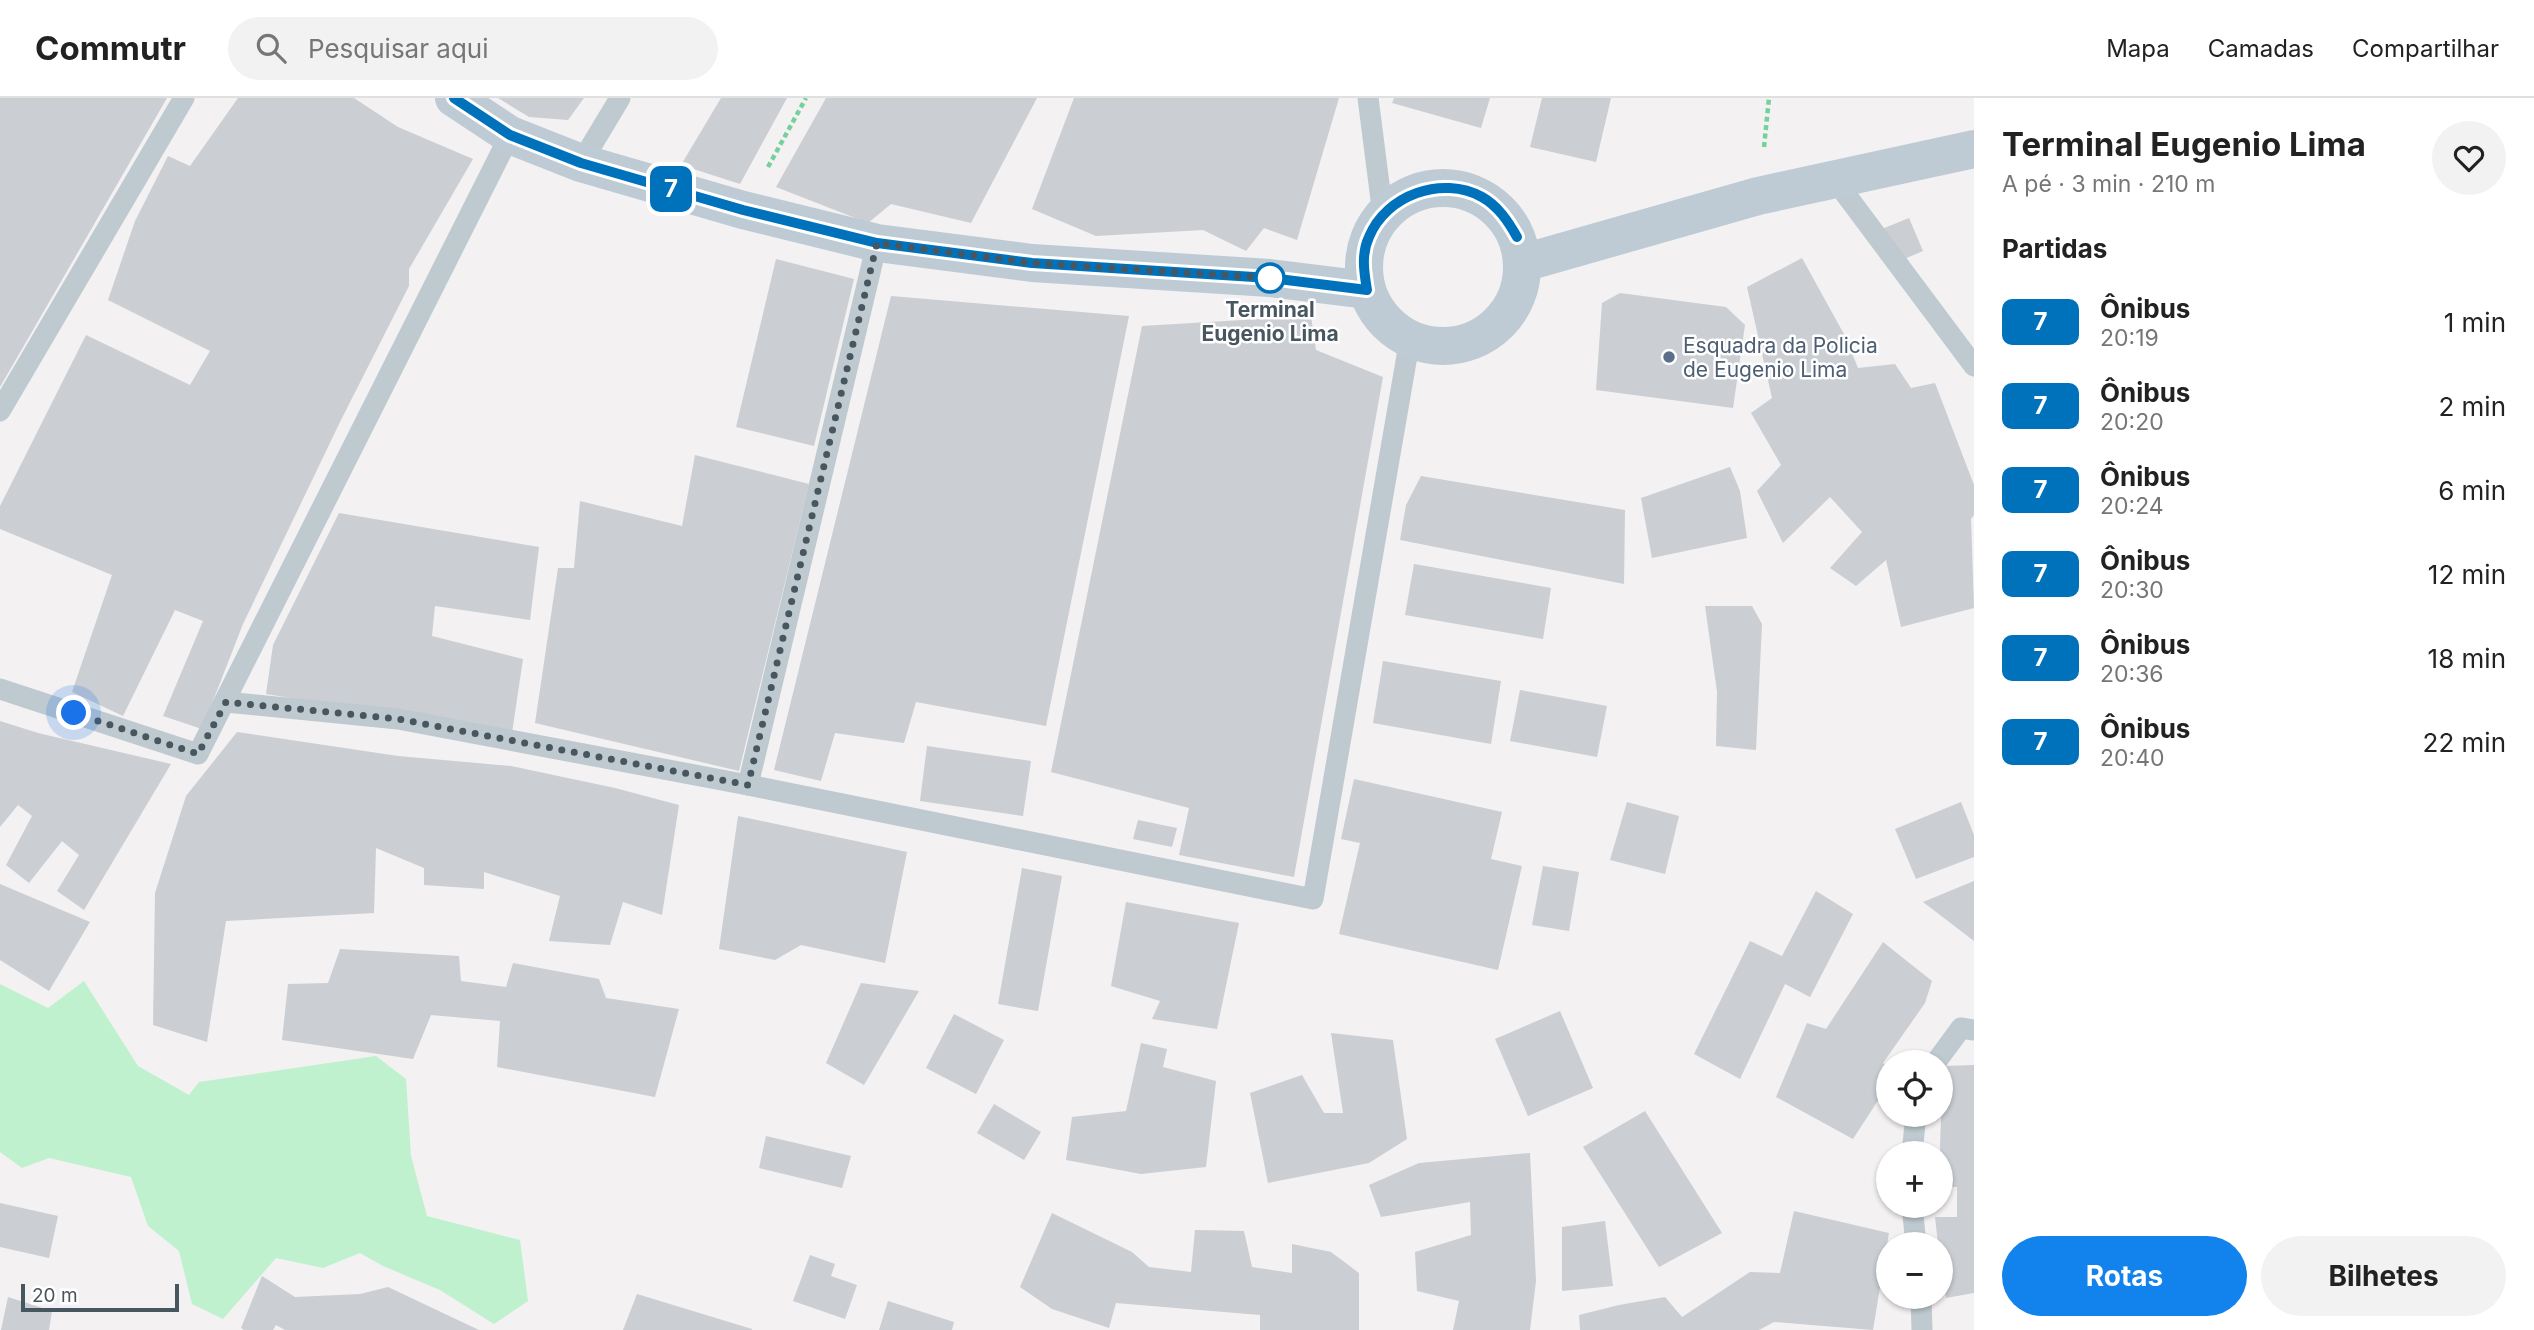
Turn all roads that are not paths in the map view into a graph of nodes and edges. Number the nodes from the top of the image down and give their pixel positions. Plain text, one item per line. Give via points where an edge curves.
1 (184, 98) edge
2 (454, 98) edge
3 (620, 98) edge
4 (1368, 98) edge
5 (510, 135) junction
6 (1974, 149) edge
7 (581, 163) junction
8 (1835, 180) junction
9 (1383, 215) junction
10 (877, 243) junction
11 (1523, 263) junction
12 (1367, 290) junction
13 (1424, 345) junction
14 (1974, 366) edge
15 (0, 411) edge
16 (0, 689) edge
17 (226, 702) junction
18 (748, 785) junction
19 (1974, 1030) edge
20 (1945, 1050) edge
21 (1921, 1309) edge
22 (1922, 1330) edge

1 - 15 lane
2 - 5 street
3 - 7 lane
4 - 9 lane
5 - 7 street
5 - 17 lane
6 - 8 street
7 - 10 street
8 - 11 street via 1758,196
8 - 14 lane
9 - 11 street via 1404,198 1430,188 1456,188 1482,197 1503,214 1517,237
9 - 12 street via 1368,237 1363,264
10 - 12 street via 1032,263 1270,278
10 - 18 lane
11 - 13 street via 1521,287 1494,328 1473,341 1449,347
12 - 13 street via 1378,314 1399,334
13 - 18 lane via 1408,350 1313,900
16 - 17 lane via 198,754
17 - 18 lane via 398,719
19 - 20 lane via 1961,1028
21 - 22 lane

